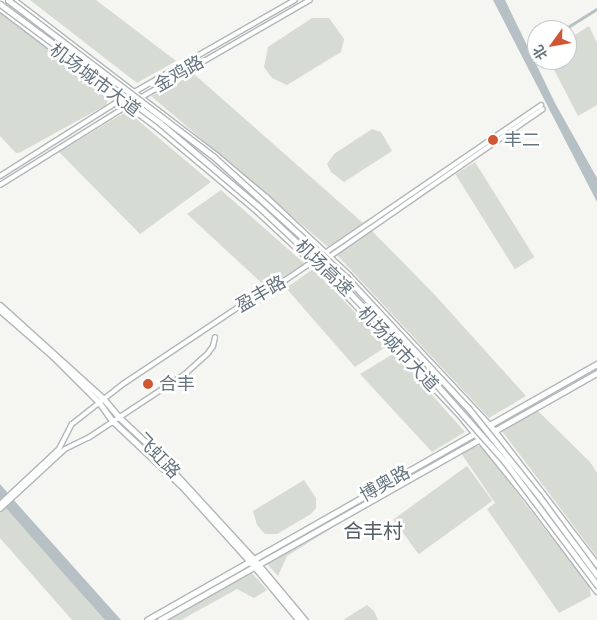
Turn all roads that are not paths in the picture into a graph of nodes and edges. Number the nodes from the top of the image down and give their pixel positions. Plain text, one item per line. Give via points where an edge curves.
1 (8, 0) edge
2 (14, 0) edge
3 (295, 0) edge
4 (310, 0) edge
5 (0, 4) edge
6 (0, 8) edge
7 (136, 91) junction
8 (142, 96) junction
9 (122, 99) junction
10 (129, 104) junction
11 (0, 176) edge
12 (0, 185) edge
13 (325, 252) junction
14 (329, 256) junction
15 (315, 263) junction
16 (0, 304) edge
17 (0, 310) edge
18 (215, 337) dead end
19 (597, 364) edge
20 (597, 373) edge
21 (104, 398) junction
22 (99, 402) junction
23 (119, 417) junction
24 (113, 421) junction
25 (489, 425) junction
26 (494, 430) junction
27 (474, 433) junction
28 (479, 439) junction
29 (0, 504) edge
30 (0, 509) edge
31 (252, 560) junction
32 (597, 564) edge
33 (257, 566) junction
34 (597, 576) edge
35 (597, 585) edge
36 (597, 591) edge
37 (147, 620) edge
38 (160, 620) edge
39 (299, 620) edge
40 (305, 620) edge

1 - 34 highway, 机场高速, bridge via 214,157 346,278 468,408
2 - 7 main road, 机场城市大道
3 - 7 main road, 金鸡路
4 - 8 main road, 金鸡路
5 - 35 highway, 机场高速, bridge via 160,123 258,206 341,284 420,365 498,455
6 - 9 main road, 机场城市大道
7 - 8 main road, 机场城市大道
7 - 9 main road, 金鸡路
8 - 10 main road, 金鸡路
8 - 13 main road, 机场城市大道 via 223,160
9 - 10 main road, 机场城市大道
9 - 11 main road, 金鸡路
10 - 12 main road, 金鸡路
10 - 15 main road, 机场城市大道
13 - 14 main road, 机场城市大道
13 - 14 main road, 盈丰路 via 542,107
13 - 15 main road, 盈丰路
14 - 15 main road, 盈丰路
14 - 25 main road, 机场城市大道
15 - 21 main road, 盈丰路 via 270,286
15 - 27 main road, 机场城市大道 via 417,368
16 - 21 main road, 飞虹路
17 - 22 main road, 飞虹路
18 - 23 main road via 214,346 185,374
19 - 25 main road, 博奥路
20 - 26 main road, 博奥路
21 - 22 main road, 盈丰路
21 - 23 main road, 飞虹路
22 - 24 main road, 飞虹路
22 - 29 main road, 盈丰路 via 72,424 59,449
23 - 24 main road
23 - 31 main road, 飞虹路 via 150,446
24 - 30 main road via 65,449
24 - 31 main road, 飞虹路 via 181,485
25 - 26 main road, 机场城市大道
25 - 27 main road, 博奥路
26 - 28 main road, 博奥路
26 - 32 main road, 机场城市大道
27 - 28 main road, 机场城市大道
27 - 31 main road, 博奥路
28 - 33 main road, 博奥路
28 - 36 main road, 机场城市大道
31 - 33 main road, 飞虹路
31 - 37 main road, 博奥路
33 - 38 main road, 博奥路
33 - 39 main road, 飞虹路
33 - 40 main road, 飞虹路

